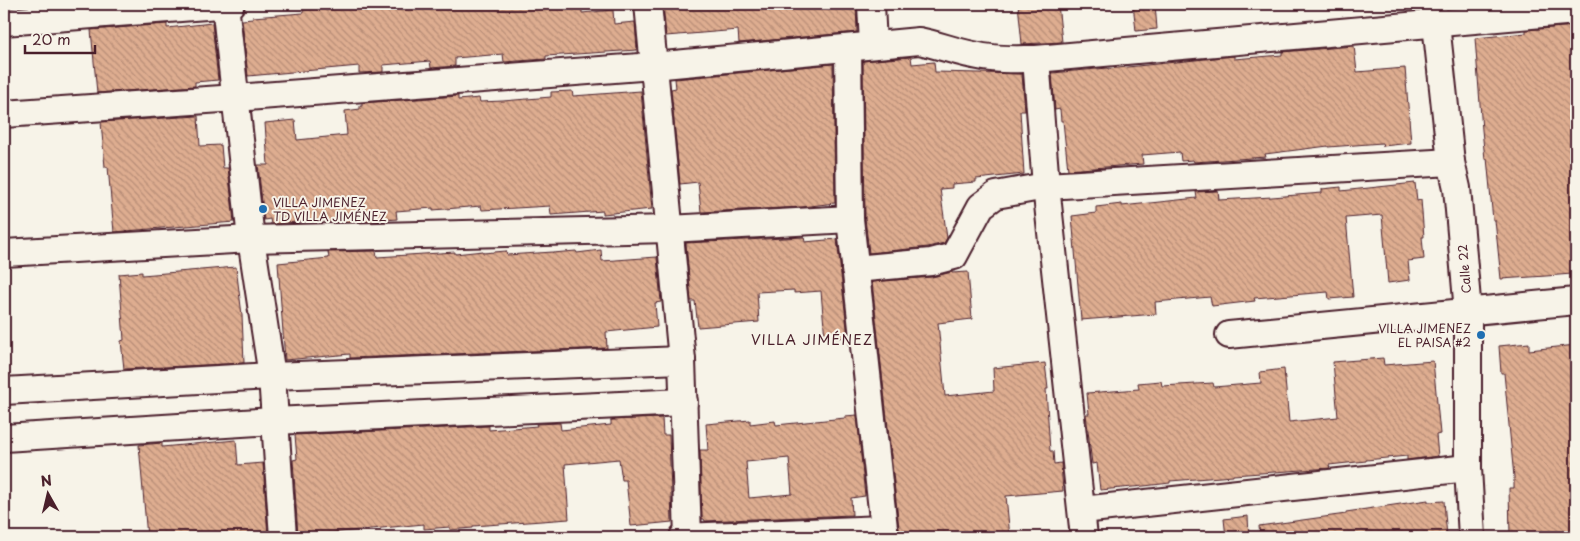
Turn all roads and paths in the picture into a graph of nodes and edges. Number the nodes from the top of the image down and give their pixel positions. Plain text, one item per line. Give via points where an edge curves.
1 (225, 4) edge
2 (231, 4) edge
3 (648, 4) edge
4 (871, 4) edge
5 (1576, 11) edge
6 (1434, 14) edge
7 (4, 22) edge
8 (860, 46) junction
9 (1036, 59) junction
10 (653, 66) junction
11 (236, 98) junction
12 (4, 114) edge
13 (1452, 162) junction
14 (1046, 186) junction
15 (850, 219) junction
16 (669, 229) junction
17 (251, 239) junction
18 (4, 253) edge
19 (855, 269) junction
20 (1576, 301) edge
21 (1468, 312) junction
22 (1229, 334) dead end
23 (682, 360) junction
24 (272, 376) junction
25 (4, 391) edge
26 (684, 402) junction
27 (274, 421) junction
28 (4, 438) edge
29 (1468, 468) junction
30 (1082, 510) junction
31 (885, 533) edge
32 (283, 537) edge
33 (683, 537) edge
34 (688, 537) edge
35 (1084, 537) edge
36 (1472, 537) edge

1 - 2 street
1 - 7 street
1 - 11 street
3 - 10 street
4 - 8 street
5 - 6 street
6 - 9 street
6 - 13 street, Calle 22
8 - 9 street via 919,41 993,59
8 - 10 street
8 - 15 street
9 - 14 street
10 - 11 street
10 - 16 street
11 - 12 street
11 - 17 street
13 - 14 street
13 - 21 street, Calle 22
14 - 19 street via 996,194 982,206 954,256 930,262
14 - 30 street
15 - 16 street
15 - 19 street
16 - 17 street
16 - 23 street
17 - 18 street
17 - 24 street
19 - 31 street
20 - 21 street
21 - 22 street
21 - 29 street, Calle 22
23 - 24 street
23 - 26 street
24 - 25 street
24 - 27 street
26 - 27 street
26 - 34 street
27 - 28 street
27 - 32 street
29 - 30 street
29 - 36 street, Calle 22
30 - 35 street
31 - 34 street
33 - 34 street

